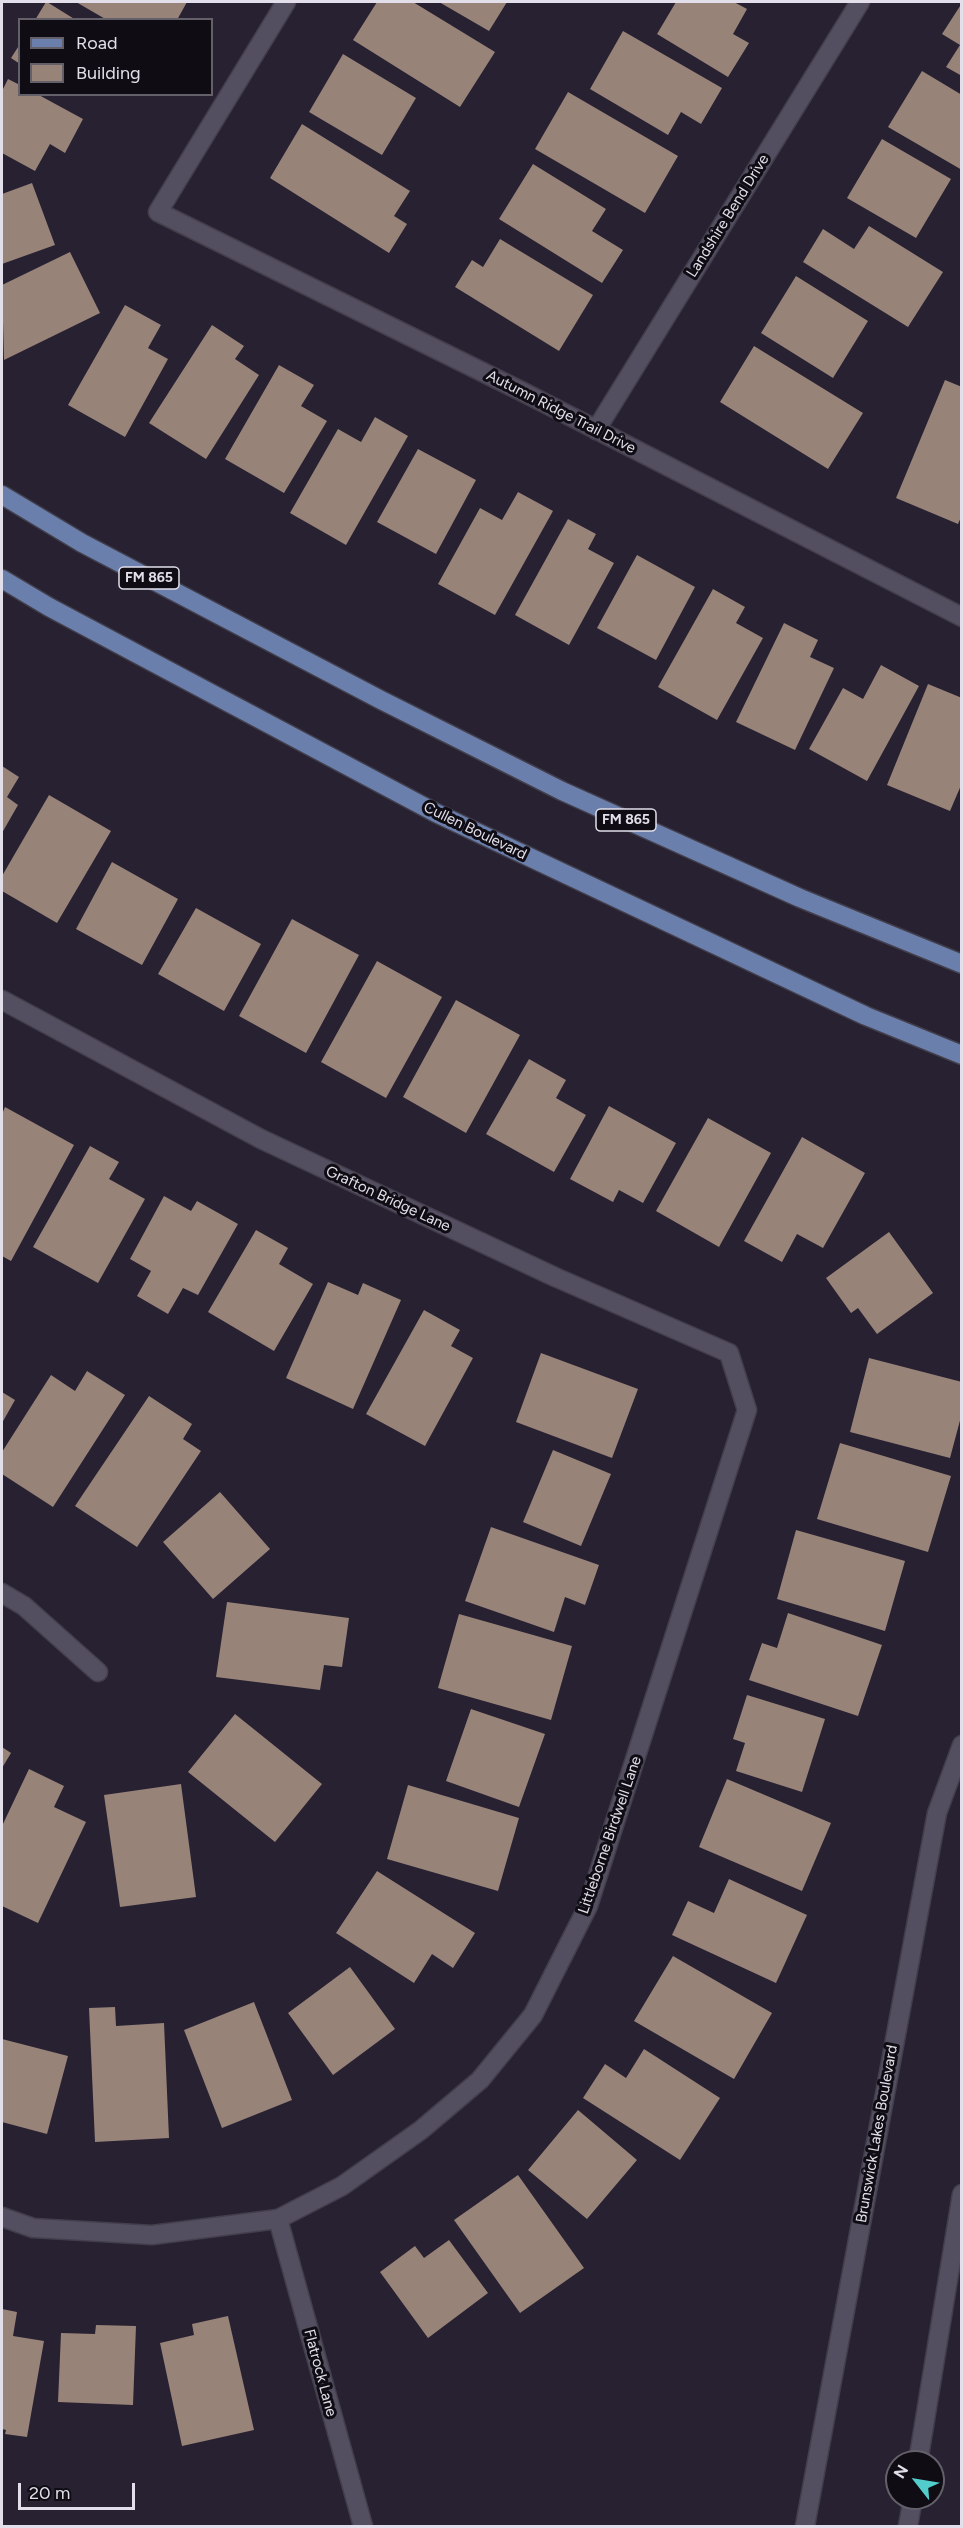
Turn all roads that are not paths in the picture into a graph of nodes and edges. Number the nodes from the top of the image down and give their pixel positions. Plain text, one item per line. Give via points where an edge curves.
1 (286, 2) edge
2 (860, 2) edge
3 (596, 430) junction
4 (2, 495) edge
5 (2, 579) edge
6 (962, 617) edge
7 (962, 964) edge
8 (2, 1000) edge
9 (962, 1055) edge
10 (747, 1410) joint
11 (2, 1593) edge
12 (98, 1672) dead end
13 (962, 1745) edge
14 (962, 2194) edge
15 (2, 2217) edge
16 (278, 2219) junction
17 (920, 2450) edge
18 (911, 2510) edge
19 (363, 2526) edge
20 (805, 2526) edge
21 (908, 2526) edge

1 - 3 street, Autumn Ridge Trail Drive via 158,212
2 - 3 street, Landshire Bend Drive
3 - 6 street, Autumn Ridge Trail Drive
4 - 7 main road, FM 865 via 103,554 562,791 800,898
5 - 9 main road, Cullen Boulevard via 436,813 866,1016
8 - 10 street, Grafton Bridge Lane via 261,1139 544,1272 729,1353
10 - 16 street, Littleborne Birdwell Lane via 588,1906 533,2015 480,2080 421,2130 342,2186
11 - 12 street via 24,1606
13 - 20 street, Brunswick Lakes Boulevard via 937,1813
14 - 17 street
15 - 16 street, Littleborne Birdwell Lane via 33,2228 152,2235
16 - 19 street, Flatrock Lane
18 - 21 street

